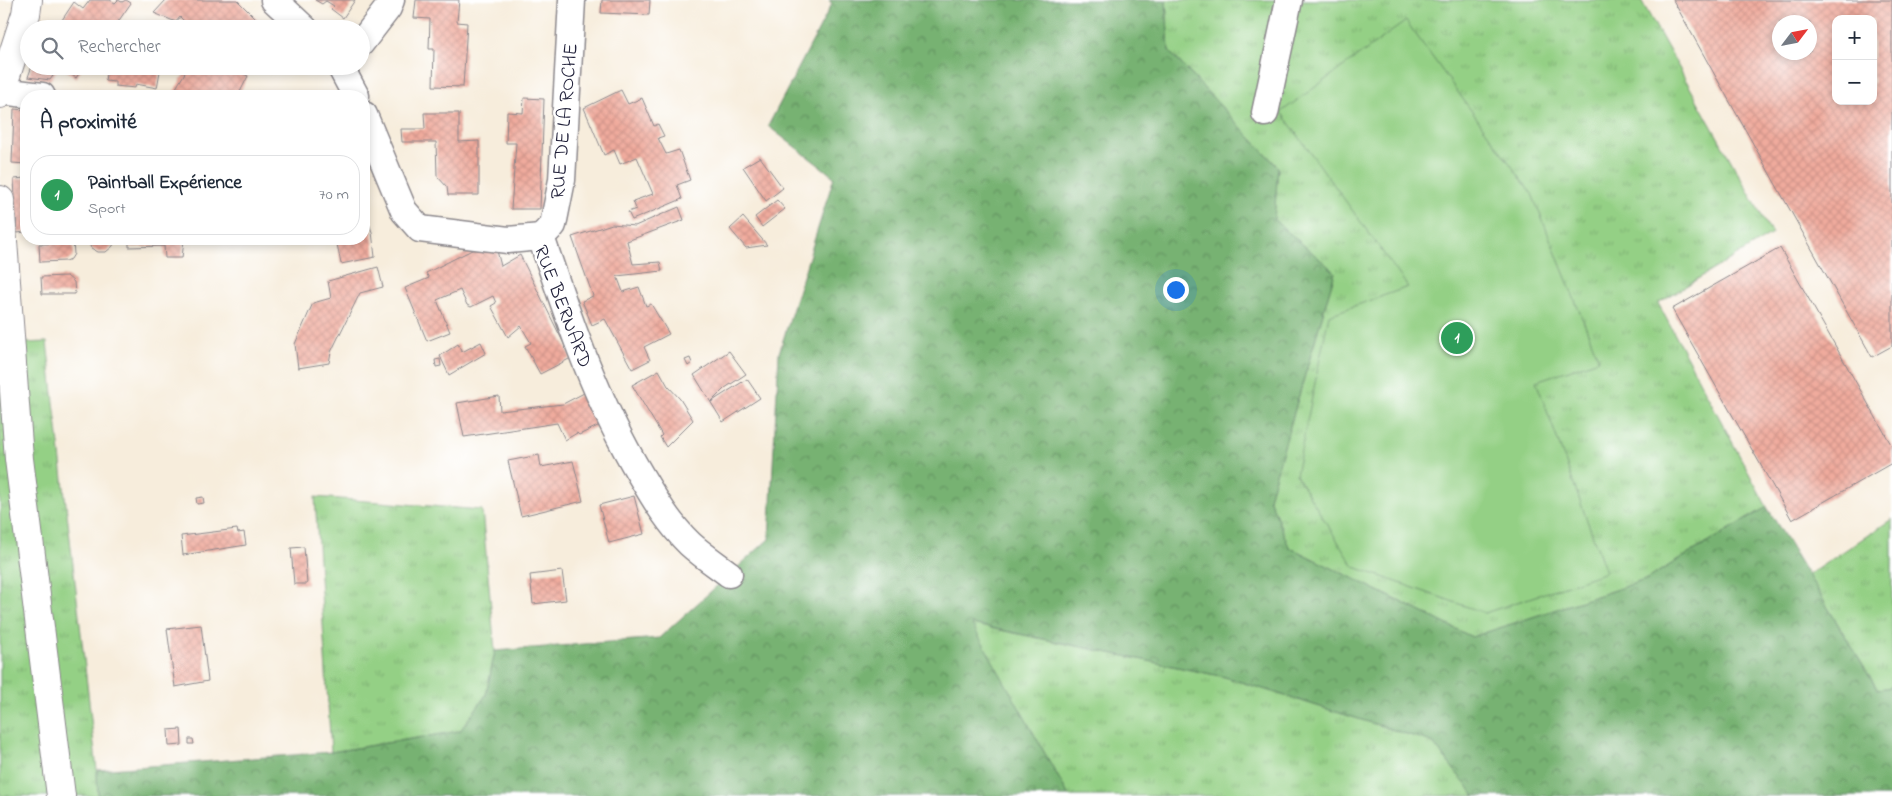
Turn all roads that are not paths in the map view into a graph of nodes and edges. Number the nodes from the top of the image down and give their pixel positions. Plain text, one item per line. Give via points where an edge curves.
1 (28, 0) edge
2 (274, 0) edge
3 (391, 0) edge
4 (572, 0) edge
5 (1289, 0) edge
6 (24, 20) edge
7 (295, 20) edge
8 (370, 31) edge
9 (20, 32) edge
10 (346, 75) edge
11 (352, 90) edge
12 (0, 93) edge
13 (20, 94) edge
14 (1265, 113) dead end
15 (370, 129) edge
16 (0, 200) edge
17 (541, 237) junction
18 (730, 574) dead end
19 (61, 796) edge

1 - 6 street
2 - 7 street
3 - 8 street
4 - 17 street, RUE DE LA ROCHE via 562,180 553,225
5 - 14 street
9 - 12 street
10 - 11 street
12 - 13 street
15 - 17 street, RUE BERNARD via 404,210 420,229 508,240
16 - 19 street via 20,459
17 - 18 street, RUE BERNARD via 573,333 602,403 628,454 690,545

